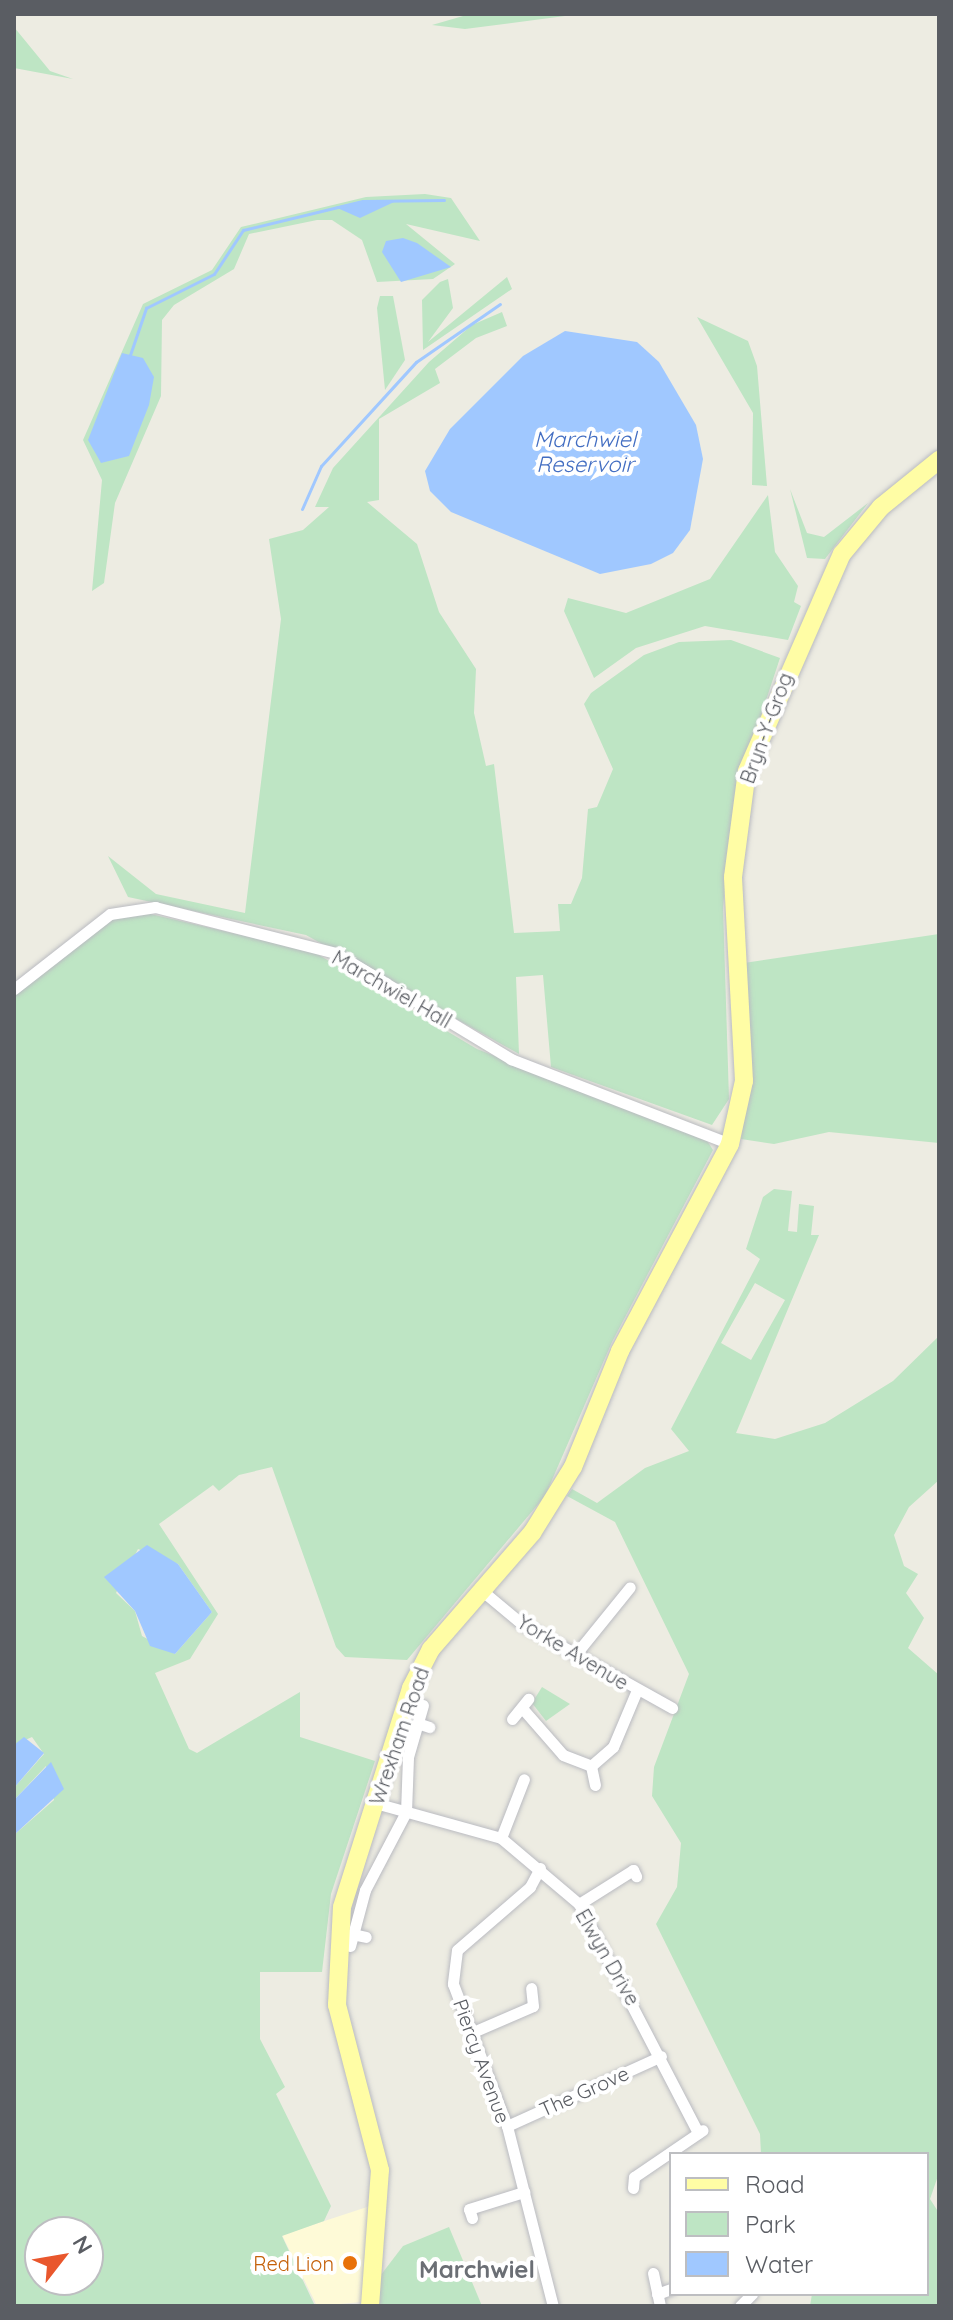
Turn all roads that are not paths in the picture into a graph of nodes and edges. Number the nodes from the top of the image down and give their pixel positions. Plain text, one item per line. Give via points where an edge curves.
1 (939, 460) edge
2 (14, 989) edge
3 (730, 1144) junction
4 (630, 1587) dead end
5 (480, 1589) junction
6 (575, 1655) junction
7 (637, 1690) junction
8 (423, 1705) dead end
9 (672, 1708) dead end
10 (512, 1719) dead end
11 (591, 1766) junction
12 (595, 1785) dead end
13 (525, 1788) dead end
14 (375, 1803) junction
15 (406, 1812) junction
16 (501, 1838) junction
17 (540, 1868) junction
18 (632, 1870) dead end
19 (579, 1904) junction
20 (366, 1937) dead end
21 (531, 1988) dead end
22 (473, 2032) junction
23 (661, 2056) junction
24 (507, 2126) junction
25 (670, 2152) edge
26 (669, 2153) edge
27 (632, 2178) dead end
28 (524, 2192) junction
29 (472, 2218) dead end
30 (653, 2273) dead end
31 (658, 2300) edge
32 (370, 2306) edge
33 (553, 2306) edge

1 - 3 main road, Bryn-Y-Grog via 881,507 842,554 747,771 733,877 744,1081
2 - 3 street, Marchwiel Hall via 110,914 155,907 336,953 511,1059
3 - 5 main road, Wrexham Road via 620,1351 573,1467 532,1533
4 - 6 street via 616,1612
5 - 6 street, Yorke Avenue
5 - 14 main road, Wrexham Road via 417,1677
6 - 7 street, Yorke Avenue
7 - 9 street, Yorke Avenue
7 - 11 street via 613,1747
8 - 15 street
10 - 11 street via 525,1703 563,1755
11 - 12 street
13 - 16 street
14 - 15 street, Elwyn Drive
14 - 32 main road, Wrexham Road via 342,1907 334,1957 345,2048 380,2170
15 - 16 street, Elwyn Drive
15 - 20 street via 365,1890 351,1940
16 - 17 street, Elwyn Drive
17 - 19 street, Elwyn Drive
17 - 22 street, Piercy Avenue via 530,1887 457,1950 453,1984
18 - 19 street
19 - 23 street, Elwyn Drive
21 - 22 street via 535,2011
22 - 24 street, Piercy Avenue
23 - 24 street, The Grove
23 - 25 street, Elwyn Drive via 701,2131
24 - 28 street, Piercy Avenue
26 - 27 street, Elwyn Drive
28 - 29 street via 469,2209
28 - 33 street, Piercy Avenue
30 - 31 street

